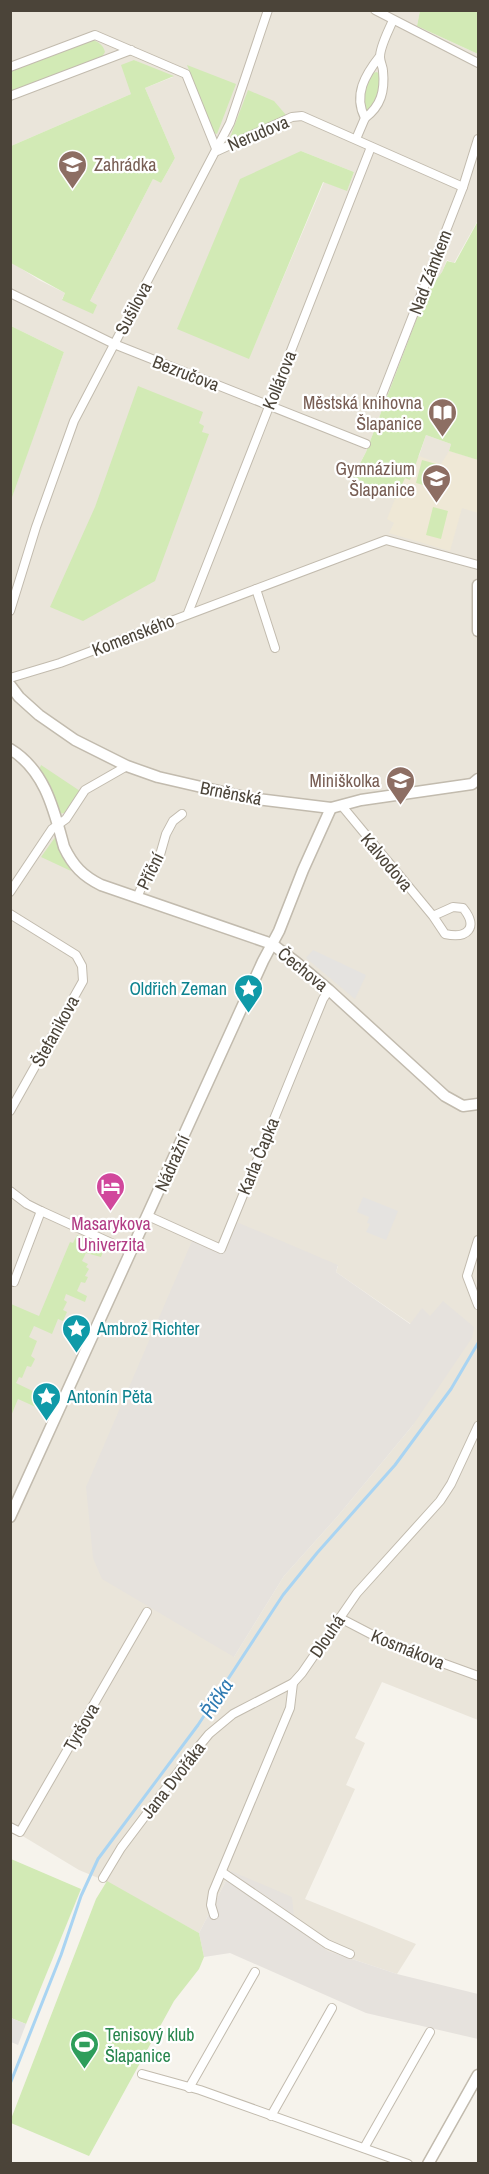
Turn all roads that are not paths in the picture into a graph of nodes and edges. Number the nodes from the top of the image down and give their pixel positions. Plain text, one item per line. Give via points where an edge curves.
1 (268, 10) edge
2 (375, 10) edge
3 (393, 20) junction
4 (131, 50) junction
5 (380, 56) junction
6 (478, 63) edge
7 (10, 67) edge
8 (10, 96) edge
9 (365, 118) junction
10 (356, 139) junction
11 (478, 139) edge
12 (371, 147) junction
13 (217, 151) junction
14 (463, 187) junction
15 (10, 293) edge
16 (114, 344) junction
17 (269, 405) junction
18 (378, 405) dead end
19 (366, 444) dead end
20 (478, 565) edge
21 (478, 585) edge
22 (256, 589) junction
23 (10, 611) edge
24 (188, 614) junction
25 (478, 631) edge
26 (275, 648) dead end
27 (10, 678) edge
28 (10, 685) edge
29 (10, 749) edge
30 (127, 766) junction
31 (478, 779) edge
32 (336, 807) junction
33 (182, 814) dead end
34 (58, 824) junction
35 (10, 892) edge
36 (137, 898) junction
37 (10, 914) edge
38 (433, 916) junction
39 (272, 944) junction
40 (329, 990) junction
41 (478, 1104) edge
42 (10, 1111) edge
43 (10, 1191) edge
44 (40, 1211) junction
45 (148, 1216) junction
46 (478, 1240) edge
47 (131, 1252) junction
48 (14, 1282) dead end
49 (478, 1305) edge
50 (478, 1426) edge
51 (10, 1517) edge
52 (147, 1612) dead end
53 (340, 1618) junction
54 (478, 1676) edge
55 (293, 1683) junction
56 (10, 1827) edge
57 (222, 1872) junction
58 (103, 1878) dead end
59 (214, 1915) dead end
60 (350, 1954) dead end
61 (255, 1972) dead end
62 (332, 2008) dead end
63 (430, 2032) dead end
64 (142, 2074) dead end
65 (478, 2076) edge
66 (189, 2088) junction
67 (271, 2116) junction
68 (364, 2148) junction
69 (408, 2163) edge
70 (428, 2163) edge

1 - 13 street, Sušilova
2 - 3 street
3 - 5 street
3 - 6 street
4 - 7 street, Nerudova via 95,35
4 - 8 street
4 - 13 street, Nerudova via 186,74
5 - 9 street via 383,92 374,111
5 - 9 street via 360,88 360,108
9 - 10 street
10 - 12 street, Nerudova
10 - 13 street, Nerudova via 302,116
11 - 14 street, Nad Zámkem
12 - 14 street, Nerudova
12 - 17 street, Kollárova
13 - 16 street, Sušilova
14 - 18 street, Nad Zámkem
15 - 16 street, Bezručova
16 - 17 street, Bezručova
16 - 23 street, Sušilova via 74,421
17 - 19 street, Bezručova
17 - 24 street, Kollárova
20 - 22 street, Komenského via 386,540
21 - 25 street
22 - 24 street, Komenského
22 - 26 street
24 - 27 street, Komenského
28 - 30 street, Brněnská via 39,716 75,740
29 - 34 street, Čechova via 23,756 41,777
30 - 32 street, Brněnská via 249,798
30 - 34 street via 85,790 66,819
31 - 32 street, Brněnská via 472,784
32 - 38 street, Kalvodova
32 - 39 street, Nádražní
33 - 36 street, Příční via 166,834 158,862 146,876
34 - 35 street
34 - 36 street, Čechova via 69,858 81,873
36 - 39 street, Čechova
37 - 42 street, Štefanikova via 76,956 82,966 83,981
38 - 38 street, Kalvodova via 445,934 451,936 466,934 470,925 470,916 463,908
39 - 40 street, Čechova
39 - 45 street, Nádražní
40 - 41 street, Čechova via 444,1096 463,1106
40 - 45 street, Karla Čapka via 220,1250
43 - 44 street
44 - 47 street
44 - 48 street
45 - 47 street, Nádražní
46 - 49 street via 467,1276
47 - 51 street, Nádražní
50 - 53 street, Dlouhá via 440,1501 357,1593
52 - 56 street, Tyršova via 20,1832
53 - 54 street, Kosmákova via 390,1644
53 - 55 street, Dlouhá
55 - 57 street, Dlouhá via 290,1708
55 - 58 street, Jana Dvořáka via 233,1714 209,1734 121,1848
57 - 59 street, Dlouhá via 213,1892
57 - 60 street via 327,1944
61 - 66 street
62 - 67 street
63 - 68 street
64 - 66 street
65 - 70 street
66 - 67 street
67 - 68 street
68 - 69 street

